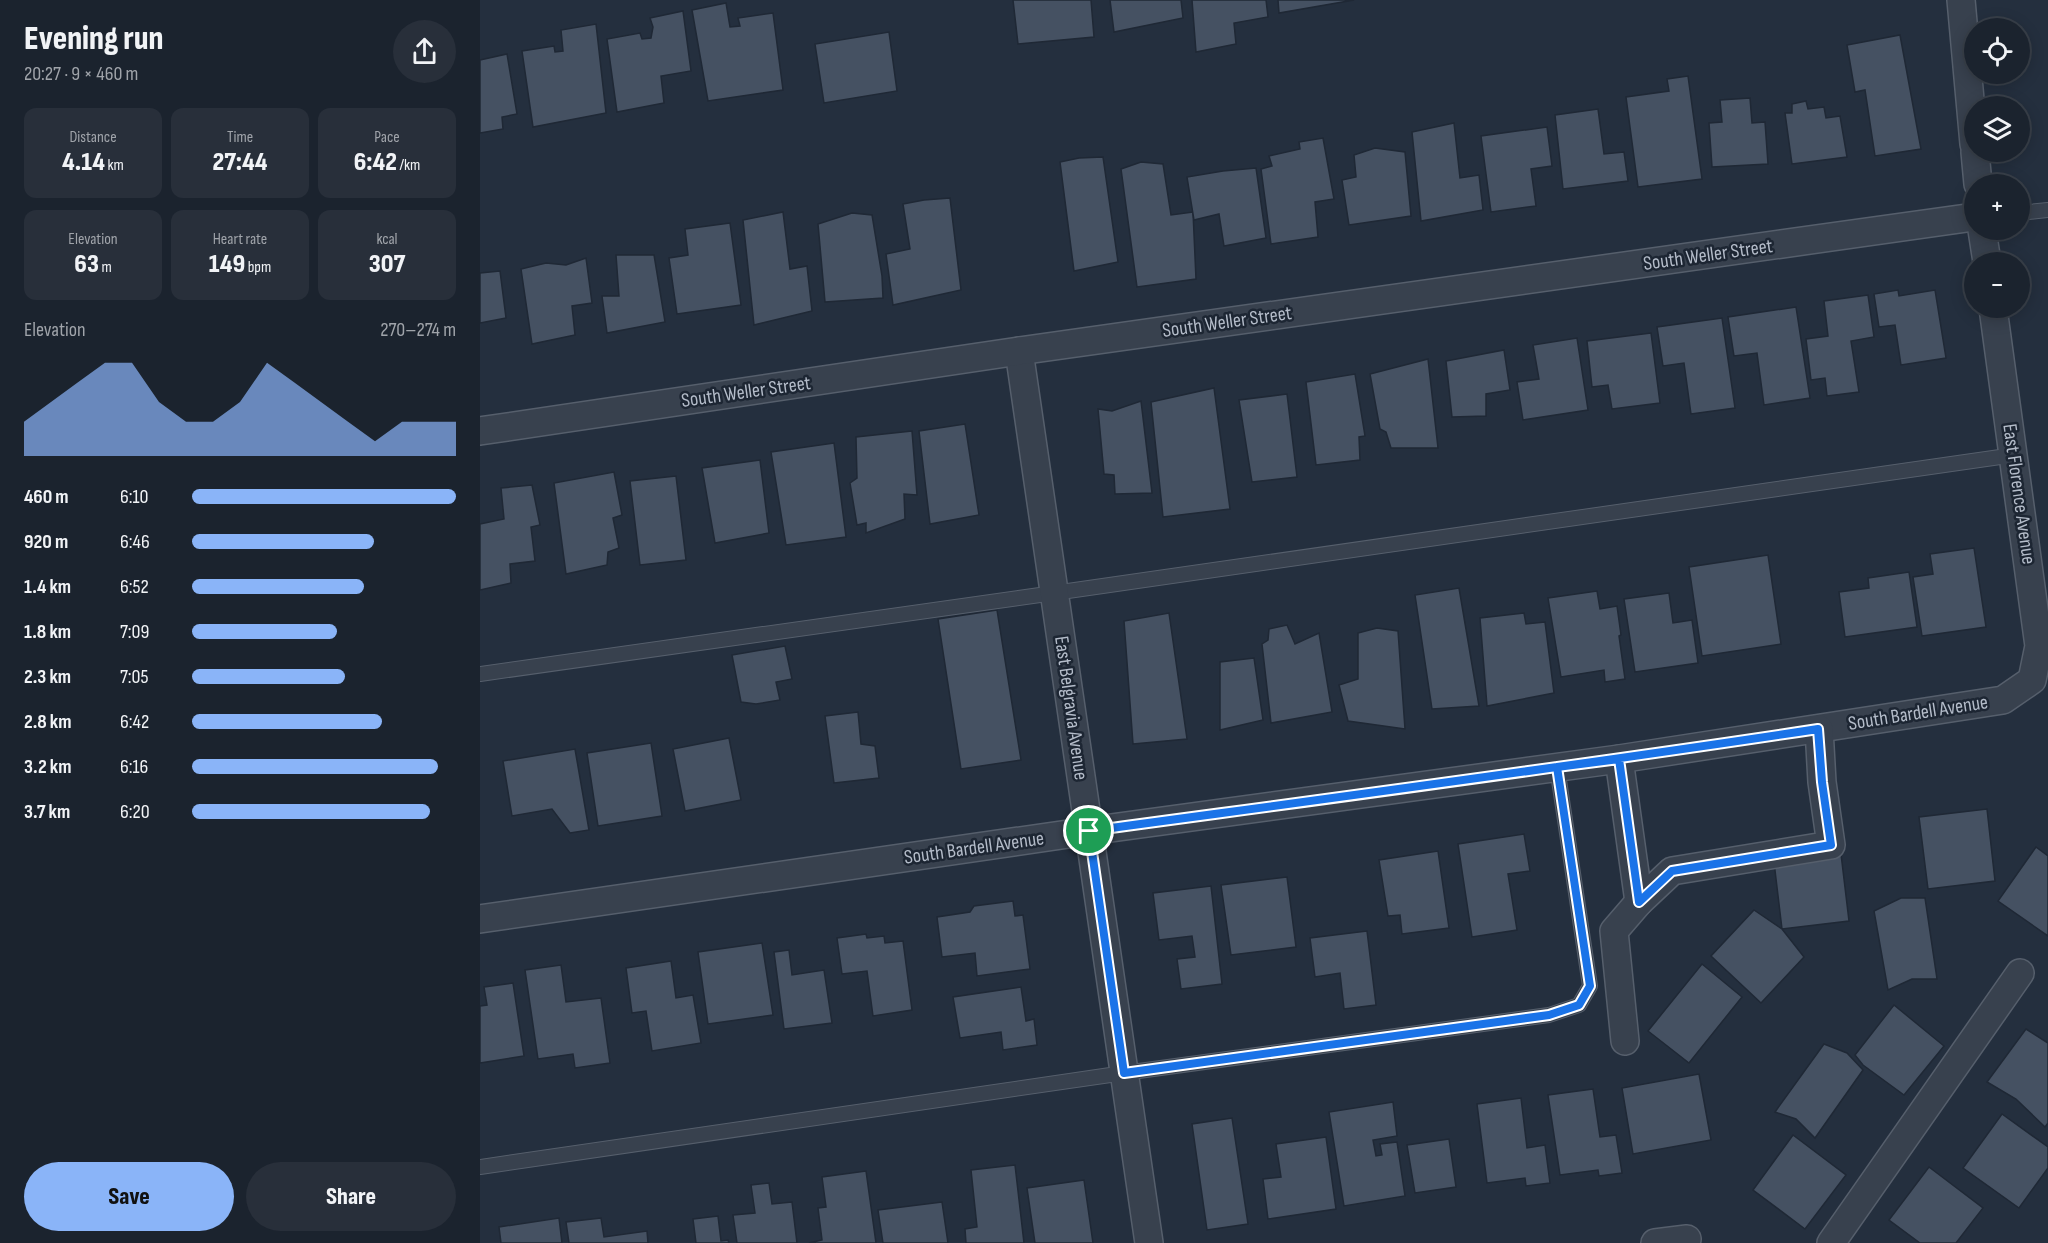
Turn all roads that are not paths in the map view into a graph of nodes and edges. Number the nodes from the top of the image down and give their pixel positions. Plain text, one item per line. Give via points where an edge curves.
1 (1961, 0) edge
2 (1970, 96) edge
3 (2048, 210) edge
4 (2030, 212) edge
5 (1964, 218) edge
6 (1994, 318) edge
7 (1019, 351) junction
8 (480, 431) edge
9 (2014, 455) junction
10 (1054, 593) junction
11 (480, 674) edge
12 (2032, 680) joint
13 (1818, 729) junction
14 (1619, 759) junction
15 (1557, 767) junction
16 (1089, 831) junction
17 (1639, 902) junction
18 (480, 919) edge
19 (2020, 974) dead end
20 (1625, 1041) dead end
21 (1124, 1073) junction
22 (480, 1167) edge
23 (1687, 1239) dead end
24 (1149, 1243) edge
25 (1655, 1243) edge
26 (1830, 1243) edge

1 - 2 street
3 - 4 lane
5 - 7 street, South Weller Street
6 - 9 street, East Florence Avenue
7 - 8 street, South Weller Street
7 - 10 street, East Belgravia Avenue
9 - 10 lane
9 - 12 street, East Florence Avenue via 2039,646
10 - 11 lane
10 - 16 street, East Belgravia Avenue
12 - 13 street, South Bardell Avenue via 2003,700
13 - 14 street, South Bardell Avenue
13 - 17 street via 1831,845 1672,871
14 - 15 street, South Bardell Avenue
14 - 17 street
15 - 16 street, South Bardell Avenue
15 - 21 lane via 1590,986 1579,1005 1549,1015
16 - 18 street, South Bardell Avenue
16 - 21 street, East Belgravia Avenue
17 - 20 street via 1614,932
19 - 26 street
21 - 22 lane
21 - 24 street, East Belgravia Avenue
23 - 25 street

